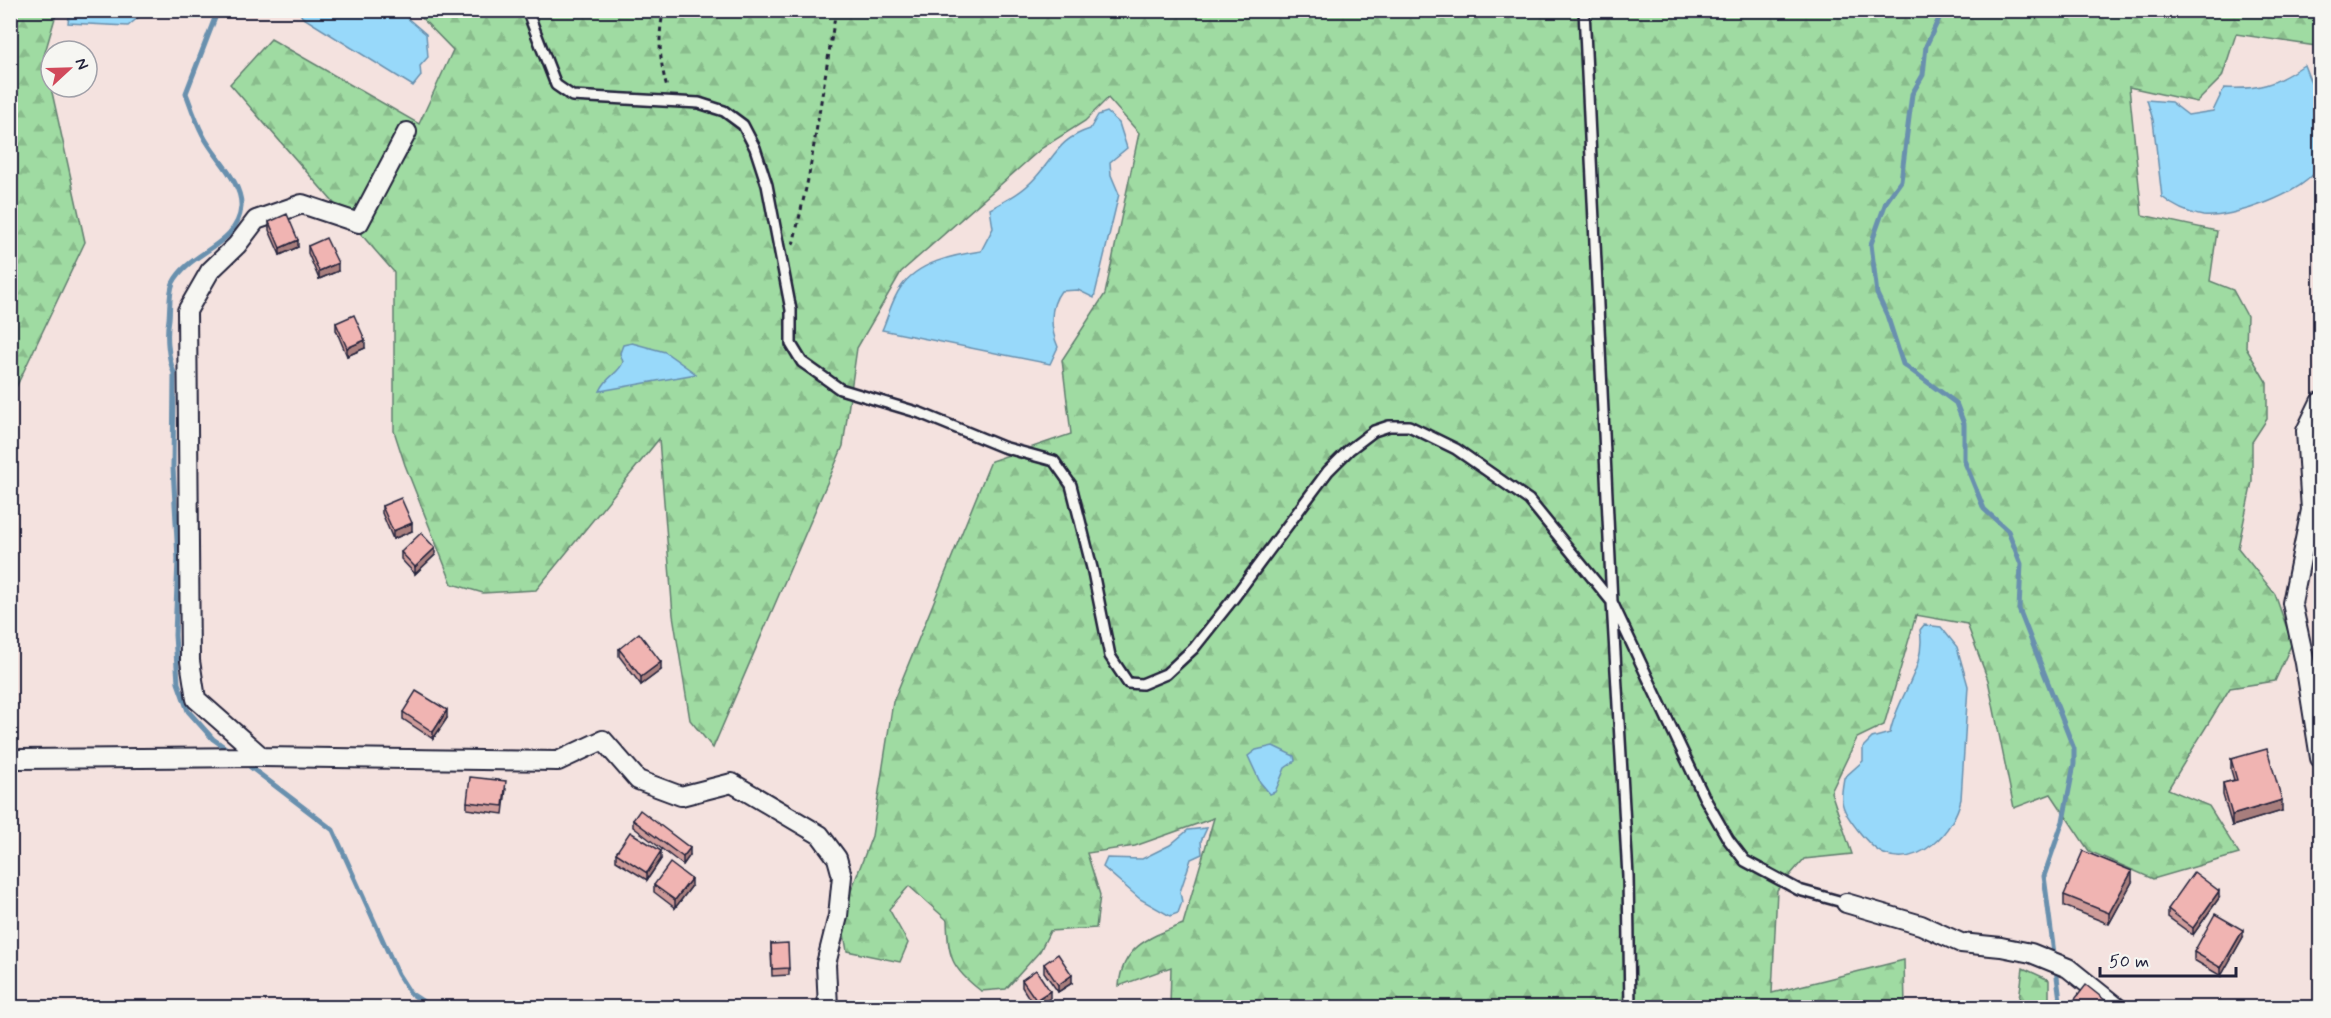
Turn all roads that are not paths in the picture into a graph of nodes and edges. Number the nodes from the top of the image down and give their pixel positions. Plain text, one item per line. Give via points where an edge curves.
1 (527, 10) edge
2 (1584, 10) edge
3 (407, 132) dead end
4 (2320, 402) edge
5 (1612, 602) junction
6 (262, 757) junction
7 (2320, 758) edge
8 (19, 759) dead end
9 (1846, 903) joint
10 (828, 1008) edge
11 (1630, 1008) edge
12 (2118, 1008) edge

1 - 5 lane via 556,85 572,96 699,103 724,111 743,125 767,184 791,310 791,344 802,362 840,389 1054,461 1071,485 1094,572 1110,656 1128,683 1142,684 1166,674 1194,648 1328,471 1374,431 1389,426 1409,426 1456,449 1529,500
2 - 5 lane
3 - 6 street via 359,223 302,204 256,219 210,271 187,310 190,661 196,699
4 - 7 street via 2306,431 2312,510 2292,603 2306,663
5 - 9 lane via 1704,798 1745,861 1799,890
5 - 11 lane via 1628,876
6 - 8 street
6 - 10 street via 558,761 603,740 638,780 681,796 732,783 820,835 837,858 842,876 838,916 826,964
9 - 12 street via 1921,925 1961,943 2031,953 2068,968

